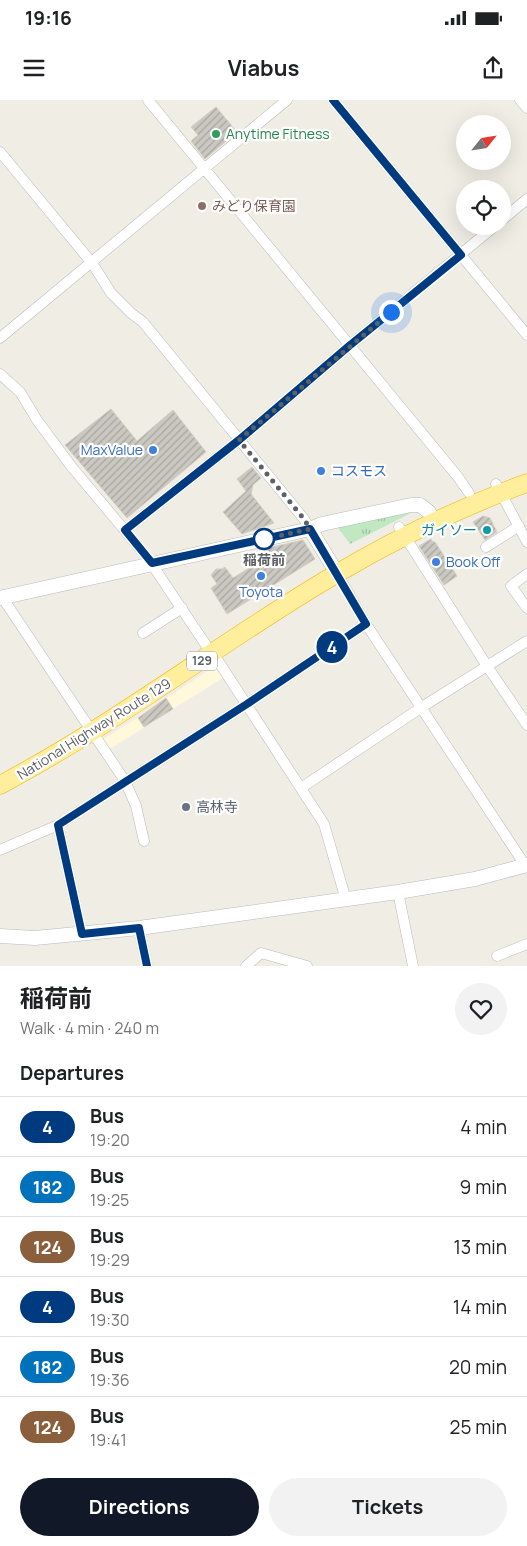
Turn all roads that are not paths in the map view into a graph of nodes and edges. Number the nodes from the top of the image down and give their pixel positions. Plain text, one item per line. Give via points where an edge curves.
1 (148, 100) edge
2 (287, 100) edge
3 (333, 100) edge
4 (520, 100) edge
5 (527, 108) edge
6 (0, 152) edge
7 (205, 168) junction
8 (527, 199) edge
9 (511, 212) edge
10 (484, 235) edge
11 (461, 255) junction
12 (92, 263) junction
13 (527, 335) edge
14 (0, 338) edge
15 (349, 346) junction
16 (0, 374) edge
17 (239, 440) junction
18 (527, 473) edge
19 (527, 483) edge
20 (498, 488) junction
21 (469, 493) junction
22 (429, 512) junction
23 (519, 526) junction
24 (310, 529) junction
25 (125, 530) junction
26 (402, 532) junction
27 (527, 542) edge
28 (486, 547) dead end
29 (152, 563) junction
30 (334, 569) junction
31 (527, 574) edge
32 (1, 597) edge
33 (182, 608) junction
34 (527, 608) edge
35 (366, 624) junction
36 (143, 633) dead end
37 (527, 641) edge
38 (209, 649) junction
39 (487, 666) junction
40 (247, 704) junction
41 (422, 707) junction
42 (527, 725) edge
43 (89, 728) junction
44 (0, 772) edge
45 (125, 781) junction
46 (0, 786) edge
47 (301, 788) junction
48 (58, 825) junction
49 (144, 841) dead end
50 (0, 850) edge
51 (526, 865) edge
52 (398, 892) junction
53 (346, 900) junction
54 (139, 928) junction
55 (82, 934) junction
56 (0, 936) edge
57 (527, 944) edge
58 (497, 956) dead end
59 (147, 966) edge
60 (246, 966) edge
61 (307, 966) edge
62 (413, 966) edge

1 - 7 street
2 - 7 street
3 - 11 street
4 - 5 street
6 - 12 street
7 - 12 street
7 - 15 street
8 - 9 street
10 - 11 street
11 - 13 street
11 - 15 street
12 - 14 street
12 - 17 street via 111,293 143,322
15 - 17 street
15 - 21 street
16 - 25 street via 20,392 71,466
17 - 24 street
17 - 25 street
18 - 20 highway, National Highway Route 129 / 129
19 - 20 highway, National Highway Route 129 / 129
20 - 21 highway, National Highway Route 129 / 129
20 - 23 street
20 - 26 highway, National Highway Route 129 / 129 via 438,519
21 - 22 highway, National Highway Route 129 / 129
22 - 24 street via 420,505 411,504
22 - 26 highway, National Highway Route 129 / 129
23 - 27 street
23 - 28 street
24 - 29 street
24 - 30 street
25 - 29 street
26 - 30 highway, National Highway Route 129 / 129
26 - 39 street
29 - 32 street
29 - 33 street
30 - 35 street
30 - 38 highway, National Highway Route 129 / 129
31 - 34 street via 512,586
32 - 43 street
33 - 36 street
33 - 38 street
35 - 40 street
35 - 41 street
37 - 39 street
38 - 40 street
38 - 43 highway, National Highway Route 129 / 129
39 - 41 street
39 - 42 street
40 - 45 street
40 - 47 street
41 - 47 street
41 - 51 street
43 - 44 highway, National Highway Route 129 / 129
43 - 45 street
43 - 46 highway, National Highway Route 129 / 129 via 39,765
45 - 48 street
45 - 49 street via 136,806
47 - 53 street via 324,824
48 - 50 street
48 - 55 street
51 - 52 street via 476,879
52 - 53 street
52 - 62 street
53 - 54 street
54 - 55 street
54 - 59 street
55 - 56 street via 35,938
57 - 58 street
60 - 61 street via 261,953

